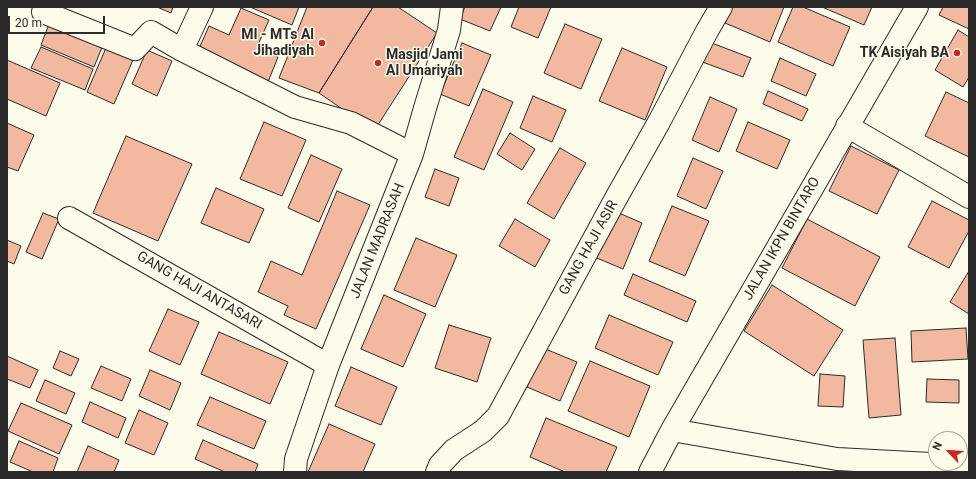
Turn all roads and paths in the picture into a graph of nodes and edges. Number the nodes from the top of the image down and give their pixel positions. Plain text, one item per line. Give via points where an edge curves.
1 (202, 7) edge
2 (452, 7) edge
3 (721, 7) edge
4 (917, 7) edge
5 (42, 12) dead end
6 (182, 50) junction
7 (847, 126) junction
8 (412, 154) junction
9 (969, 197) edge
10 (69, 218) dead end
11 (328, 365) junction
12 (672, 430) junction
13 (969, 464) edge
14 (295, 472) edge
15 (437, 472) edge
16 (650, 472) edge

1 - 6 street
2 - 8 street, JALAN MADRASAH via 449,30
3 - 15 street, GANG HAJI ASIR via 498,416 483,431 454,450
4 - 7 street, JALAN IKPN BINTARO
5 - 6 street via 135,49 151,32
6 - 8 street via 295,107 351,123
7 - 9 street
7 - 12 street, JALAN IKPN BINTARO
8 - 11 street, JALAN MADRASAH
10 - 11 street, GANG HAJI ANTASARI
11 - 14 street, JALAN MADRASAH via 296,459
12 - 13 street via 837,458
12 - 16 street, JALAN IKPN BINTARO

